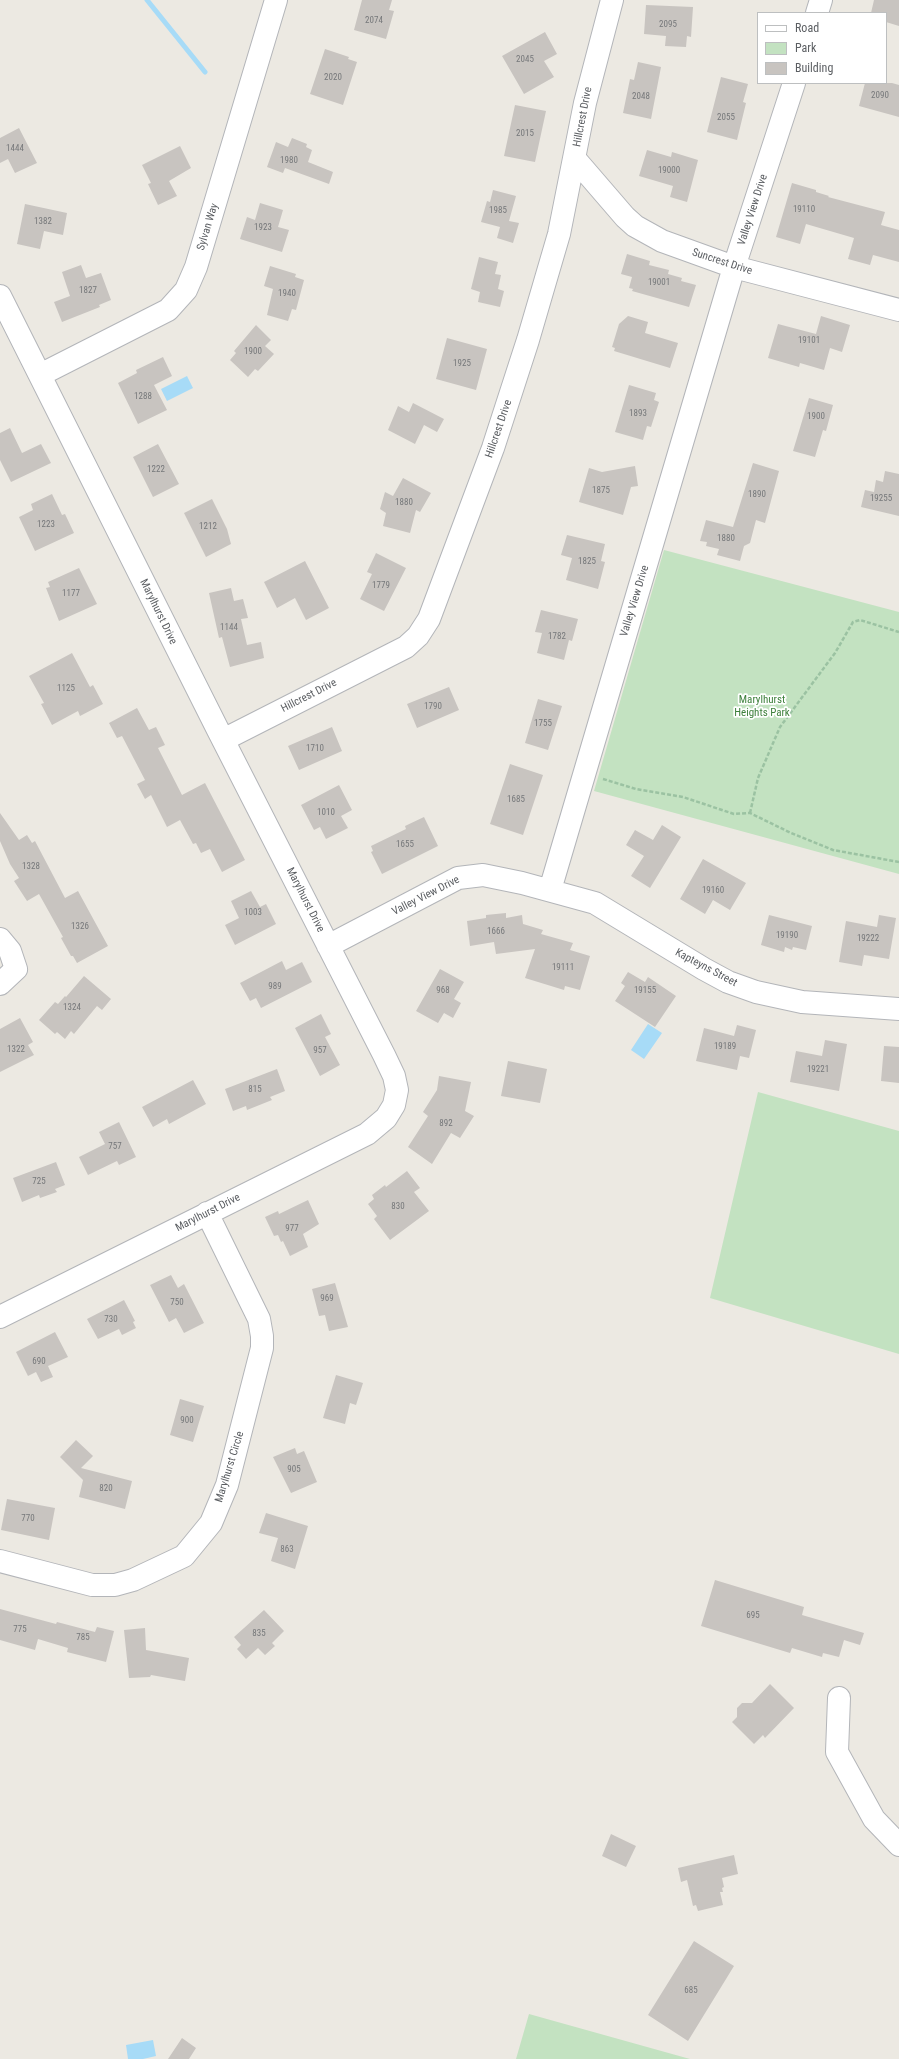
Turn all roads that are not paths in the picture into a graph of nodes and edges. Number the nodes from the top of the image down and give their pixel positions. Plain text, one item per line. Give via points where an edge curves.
1 (276, 0) edge
2 (612, 0) edge
3 (821, 0) edge
4 (817, 12) edge
5 (794, 84) edge
6 (575, 159) junction
7 (613, 205) junction
8 (560, 234) junction
9 (734, 267) junction
10 (0, 296) edge
11 (899, 310) edge
12 (40, 375) junction
13 (223, 740) junction
14 (550, 890) junction
15 (0, 939) edge
16 (328, 946) junction
17 (0, 984) edge
18 (899, 1009) edge
19 (207, 1213) junction
20 (0, 1317) edge
21 (0, 1561) edge
22 (839, 1698) dead end
23 (899, 1845) edge

1 - 12 street, Sylvan Way via 196,267 186,290 168,310
2 - 6 street, Hillcrest Drive via 586,96
3 - 4 street
5 - 9 street, Valley View Drive
6 - 7 street, Suncrest Drive
6 - 8 street, Hillcrest Drive
7 - 8 street via 590,198 574,204
7 - 9 street, Suncrest Drive via 630,222 651,236
8 - 13 street, Hillcrest Drive via 493,448 429,619 418,636 406,647
9 - 11 street, Suncrest Drive
9 - 14 street, Valley View Drive
10 - 12 street, Marylhurst Drive
12 - 13 street, Marylhurst Drive
13 - 16 street, Marylhurst Drive
14 - 16 street, Valley View Drive via 498,877 476,875 458,878
14 - 18 street, Kapteyns Street via 595,903 704,970 756,992 802,1002
15 - 17 street via 10,951 16,969
16 - 19 street, Marylhurst Drive via 394,1076 397,1090 394,1105 386,1118 367,1134
19 - 20 street, Marylhurst Drive
19 - 21 street, Marylhurst Circle via 259,1319 262,1336 262,1348 227,1485 211,1523 184,1556 133,1580 116,1585 92,1585
22 - 23 street via 837,1752 874,1819

